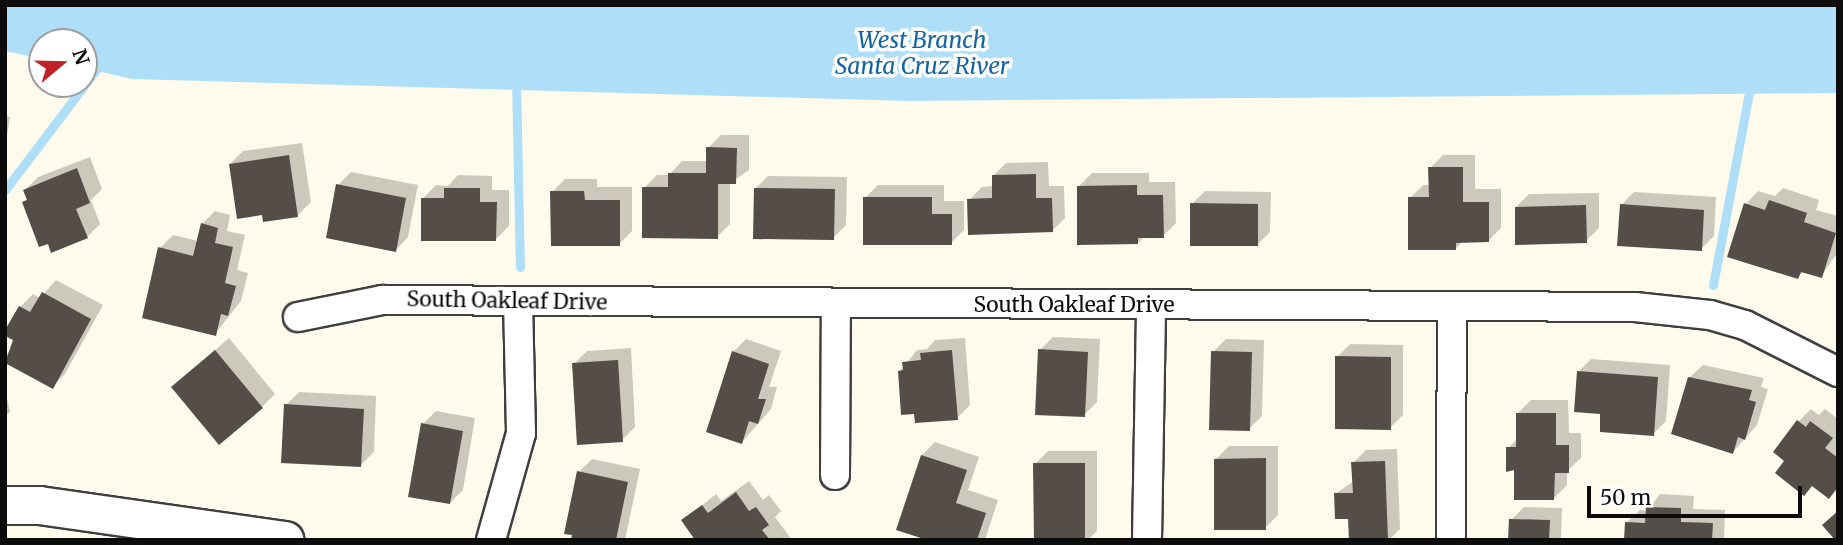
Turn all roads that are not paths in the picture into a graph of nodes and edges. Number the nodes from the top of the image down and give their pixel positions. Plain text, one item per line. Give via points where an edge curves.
1 (518, 302) junction
2 (836, 304) junction
3 (1151, 306) junction
4 (1452, 306) junction
5 (298, 317) dead end
6 (1838, 372) edge
7 (835, 475) dead end
8 (5, 505) edge
9 (285, 540) edge
10 (491, 540) edge
11 (1147, 540) edge
12 (1451, 540) edge

1 - 2 street, South Oakleaf Drive
1 - 5 street, South Oakleaf Drive via 382,300
1 - 10 street via 521,433
2 - 3 street, South Oakleaf Drive
2 - 7 street
3 - 4 street, South Oakleaf Drive
3 - 11 street
4 - 6 street, South Oakleaf Drive via 1635,307 1710,315 1781,340
4 - 12 street
8 - 9 street via 39,505

